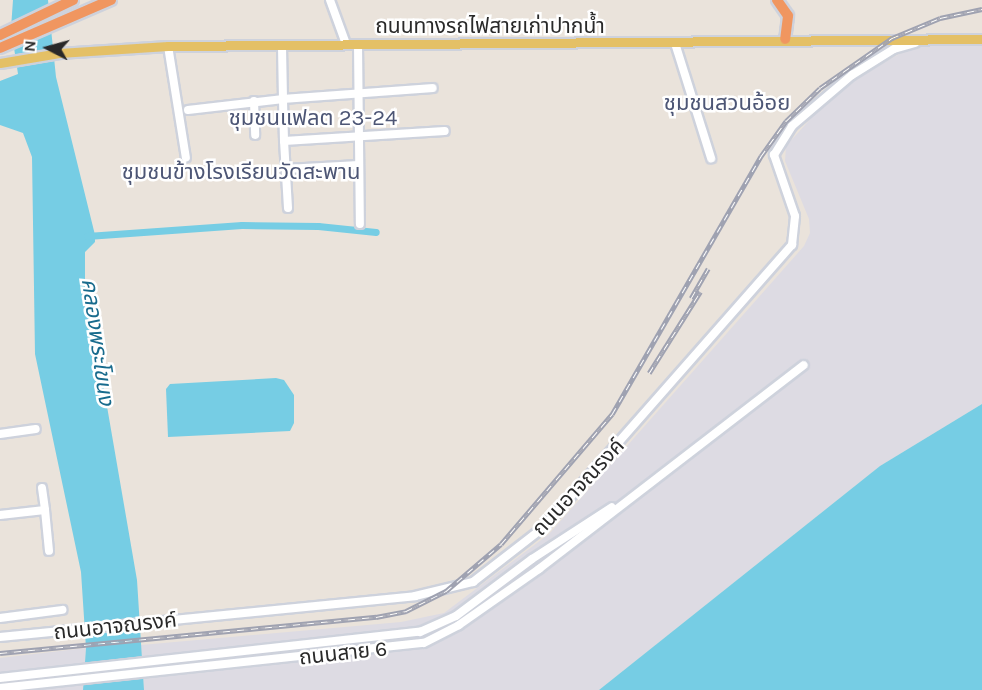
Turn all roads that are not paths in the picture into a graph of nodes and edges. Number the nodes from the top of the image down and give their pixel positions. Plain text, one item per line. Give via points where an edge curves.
1 (73, 0) edge
2 (111, 0) edge
3 (330, 0) edge
4 (777, 0) edge
5 (0, 35) edge
6 (785, 39) junction
7 (982, 39) edge
8 (931, 40) junction
9 (675, 43) junction
10 (346, 44) junction
11 (358, 44) junction
12 (282, 45) junction
13 (168, 46) junction
14 (0, 48) edge
15 (2, 63) edge
16 (433, 88) dead end
17 (358, 92) junction
18 (283, 99) junction
19 (254, 101) junction
20 (188, 110) dead end
21 (445, 131) dead end
22 (255, 135) dead end
23 (359, 135) junction
24 (284, 141) junction
25 (186, 158) dead end
26 (711, 158) dead end
27 (359, 165) junction
28 (286, 169) junction
29 (288, 208) dead end
30 (360, 224) dead end
31 (804, 365) dead end
32 (36, 429) dead end
33 (0, 434) edge
34 (42, 488) dead end
35 (637, 491) junction
36 (45, 510) junction
37 (0, 515) edge
38 (49, 551) dead end
39 (62, 610) dead end
40 (0, 618) edge
41 (0, 637) edge
42 (0, 678) edge
43 (0, 688) edge

1 - 5 highway
2 - 14 highway
3 - 10 street
4 - 6 highway via 788,16
6 - 8 main road, ถนนทางรถไฟสายเก่าปากน้ำ
6 - 9 main road, ถนนทางรถไฟสายเก่าปากน้ำ
7 - 8 main road, ถนนทางรถไฟสายเก่าปากน้ำ
8 - 41 street, ถนนอาจณรงค์ via 906,44 852,75 792,126 774,155 795,216 792,245 544,527 482,576 458,589
9 - 11 main road, ถนนทางรถไฟสายเก่าปากน้ำ
9 - 26 street
10 - 11 main road, ถนนทางรถไฟสายเก่าปากน้ำ
10 - 12 main road, ถนนทางรถไฟสายเก่าปากน้ำ
11 - 17 street
12 - 13 main road, ถนนทางรถไฟสายเก่าปากน้ำ
12 - 18 street
13 - 15 main road, ถนนทางรถไฟสายเก่าปากน้ำ via 59,53
13 - 25 street
16 - 17 street
17 - 18 street
17 - 23 street
18 - 19 street
18 - 24 street
19 - 20 street
19 - 22 street
21 - 23 street
23 - 24 street
23 - 27 street
24 - 28 street
27 - 28 street
27 - 30 street
28 - 29 street
31 - 35 street, ถนนสาย 6
32 - 33 street
34 - 36 street
35 - 42 street, ถนนสาย 6 via 437,626 406,636
35 - 43 street, ถนนสาย 6 via 539,569 459,625 424,643
36 - 37 street
36 - 38 street
39 - 40 street

